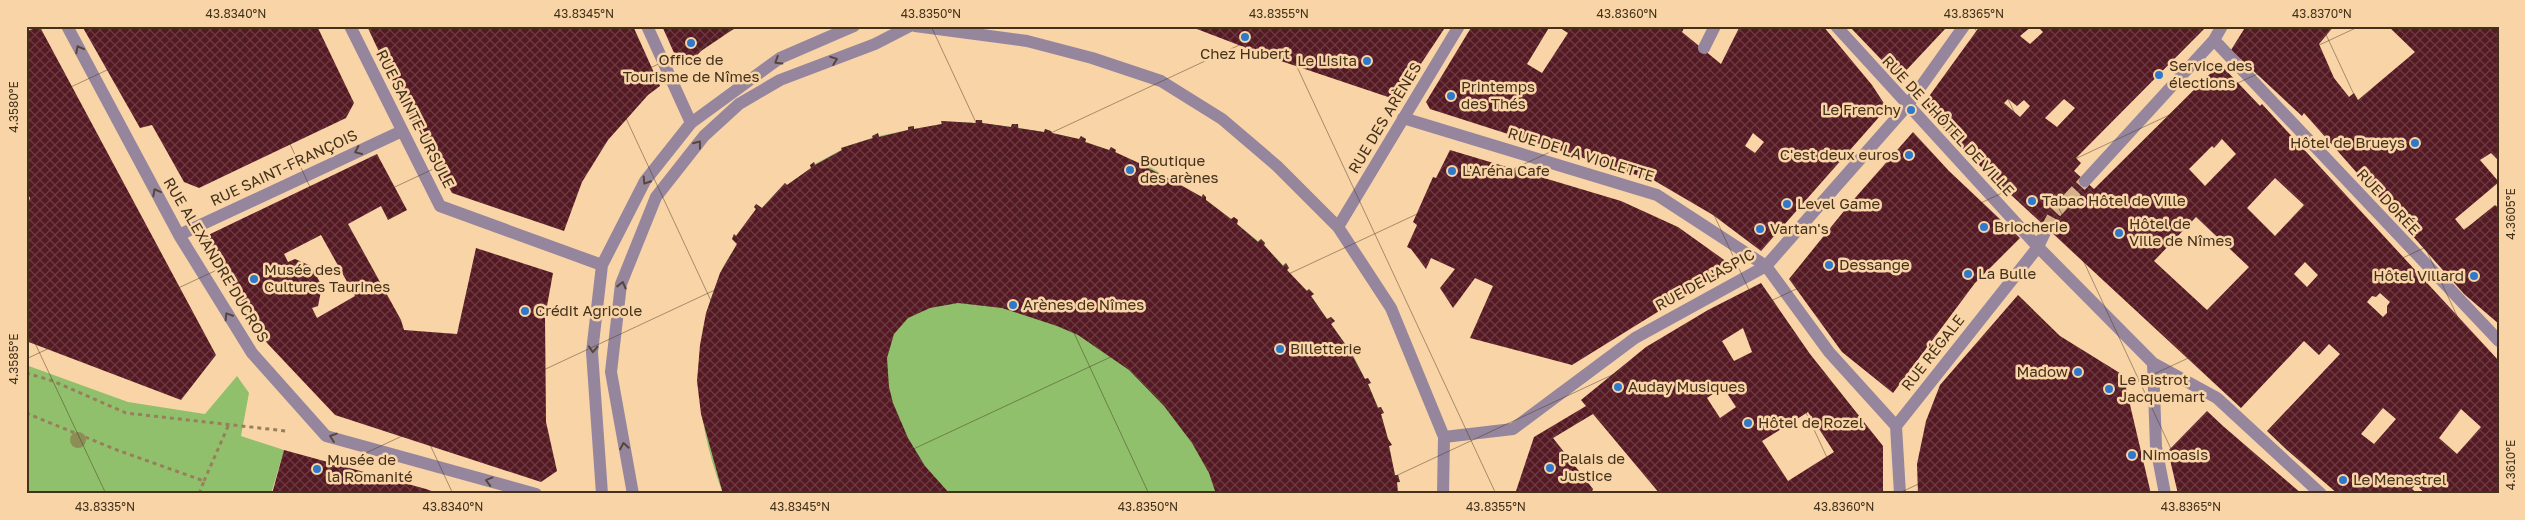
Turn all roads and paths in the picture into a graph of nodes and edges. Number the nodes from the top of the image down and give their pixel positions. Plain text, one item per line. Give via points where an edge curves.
1 (67, 26) edge
2 (350, 26) edge
3 (647, 26) edge
4 (853, 26) edge
5 (910, 26) edge
6 (915, 26) edge
7 (1459, 26) edge
8 (1715, 26) edge
9 (1836, 26) edge
10 (2222, 26) edge
11 (1963, 27) edge
12 (2214, 40) junction
13 (1704, 48) dead end
14 (1907, 106) junction
15 (1403, 118) junction
16 (691, 123) junction
17 (402, 131) junction
18 (2085, 181) tunnel mouth
19 (1338, 227) junction
20 (2047, 228) tunnel mouth
21 (179, 235) junction
22 (2038, 247) junction
23 (602, 265) junction
24 (1766, 266) junction
25 (2499, 342) edge
26 (2153, 364) junction
27 (26, 372) edge
28 (26, 413) edge
29 (229, 424) junction
30 (1896, 426) junction
31 (326, 436) junction
32 (1444, 437) junction
33 (204, 481) junction
34 (199, 494) edge
35 (536, 494) edge
36 (602, 494) edge
37 (633, 494) edge
38 (1443, 494) edge
39 (1900, 494) edge
40 (2165, 494) edge
41 (2321, 494) edge

21 -> 1 street, RUE ALEXANDRE DUCROS
2 - 17 street, RUE SAINTE-URSULE
3 - 16 street
4 -> 16 street via 780,58
37 -> 5 street via 611,372 621,284 656,197 704,136 739,104 780,80 875,44
6 - 19 street via 1027,41 1162,81 1222,120 1277,166
7 - 15 street, RUE DES ARÈNES
8 - 13 street
9 - 14 street, RUE DE L'HÔTEL DE VILLE
10 - 12 street
11 - 14 street, RUE DE L'ASPIC
12 - 18 street
12 - 25 street, RUE DORÉE
14 - 22 street, RUE DE L'HÔTEL DE VILLE
14 - 24 street, RUE DE L'ASPIC
15 - 19 street, RUE DES ARÈNES
15 - 24 street, RUE DE LA VIOLETTE via 1657,195
16 -> 23 street via 645,181
17 -> 21 street, RUE SAINT-FRANÇOIS
17 - 23 street, RUE SAINTE-URSULE via 440,206
19 - 32 street via 1391,308
20 - 22 street, RUE RÉGALE
31 -> 21 street, RUE ALEXANDRE DUCROS via 252,353
22 - 26 street, RUE DE L'HÔTEL DE VILLE
22 - 30 street, RUE RÉGALE
23 -> 36 street via 592,352
24 - 30 street, RUE DE LA VIOLETTE via 1829,352
24 - 32 street, RUE DE L'ASPIC via 1635,338 1513,429
26 - 40 street via 2156,447
26 - 41 street, RUE DE L'HÔTEL DE VILLE via 2217,398
27 - 29 path via 126,413
28 - 33 path
29 - 31 path
29 - 33 path
30 - 39 street
35 -> 31 street
32 - 38 street
33 - 34 path

